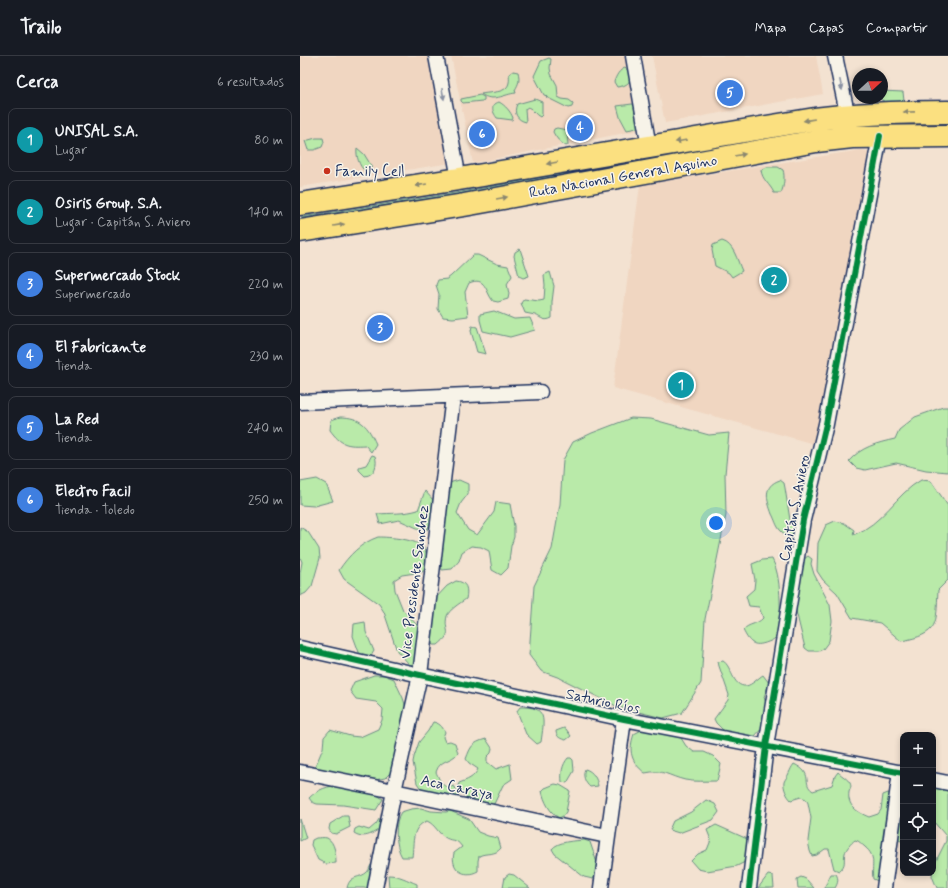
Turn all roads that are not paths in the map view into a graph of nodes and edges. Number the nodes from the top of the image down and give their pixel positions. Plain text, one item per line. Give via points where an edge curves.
1 (436, 56) edge
2 (633, 56) edge
3 (835, 56) edge
4 (948, 112) edge
5 (847, 114) junction
6 (880, 136) junction
7 (948, 136) edge
8 (852, 137) junction
9 (649, 146) junction
10 (459, 179) junction
11 (300, 204) edge
12 (300, 231) edge
13 (540, 392) dead end
14 (453, 396) junction
15 (300, 402) edge
16 (300, 648) edge
17 (420, 675) junction
18 (624, 719) junction
19 (766, 746) junction
20 (300, 772) edge
21 (900, 773) edge
22 (936, 781) edge
23 (948, 783) edge
24 (900, 786) edge
25 (394, 791) junction
26 (607, 836) junction
27 (375, 888) edge
28 (601, 888) edge
29 (749, 888) edge
30 (884, 888) edge

1 -> 10 street
2 - 9 street
3 -> 5 street
4 -> 5 highway, Ruta Nacional General Aquino
5 - 8 street
5 -> 9 highway, Ruta Nacional General Aquino
6 - 7 highway, Ruta Nacional General Aquino
6 - 8 highway, Ruta Nacional General Aquino
6 - 19 street, Capitán S. Aviero via 826,424 803,520
12 -> 8 highway, Ruta Nacional General Aquino via 816,141
9 -> 10 highway, Ruta Nacional General Aquino
10 -> 11 highway, Ruta Nacional General Aquino
13 - 14 street
14 - 15 street
14 - 17 street, Vice Presidente Sanchez
16 - 17 street, Saturio Ríos
17 - 18 street, Saturio Ríos
17 - 25 street, Vice Presidente Sanchez
18 - 19 street, Saturio Ríos
18 - 26 street
19 - 21 street, Saturio Ríos
19 - 29 street, Capitán S. Aviero
20 - 25 street, Aca Caraya
22 - 23 street
24 - 30 street
25 - 26 street, Aca Caraya
25 - 27 street, Vice Presidente Sanchez
26 - 28 street

